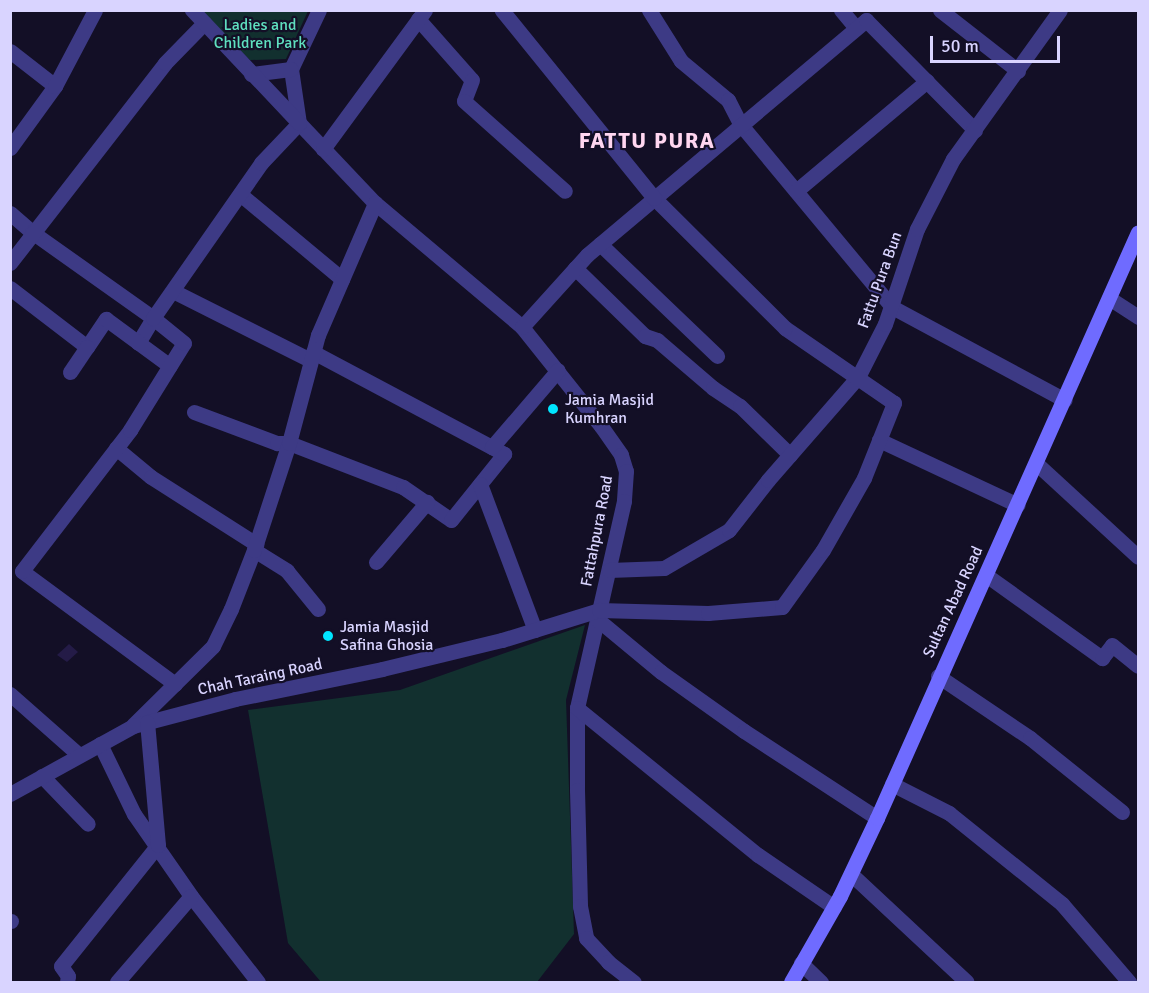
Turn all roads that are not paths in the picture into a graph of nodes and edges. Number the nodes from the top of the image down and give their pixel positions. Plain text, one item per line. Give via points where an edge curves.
1 (95, 10) edge
2 (192, 10) edge
3 (319, 10) edge
4 (502, 10) edge
5 (649, 10) edge
6 (841, 10) edge
7 (940, 10) edge
8 (1060, 10) edge
9 (421, 15) edge
10 (204, 23) junction
11 (856, 28) junction
12 (10, 51) edge
13 (291, 69) junction
14 (1018, 71) junction
15 (251, 74) junction
16 (927, 81) junction
17 (55, 86) junction
18 (299, 123) junction
19 (741, 125) junction
20 (975, 130) junction
21 (10, 148) edge
22 (323, 149) junction
23 (565, 191) dead end
24 (796, 191) junction
25 (240, 194) junction
26 (654, 198) junction
27 (375, 203) junction
28 (10, 213) edge
29 (32, 232) junction
30 (1138, 232) edge
31 (600, 244) junction
32 (10, 262) edge
33 (575, 268) junction
34 (342, 279) junction
35 (10, 288) edge
36 (173, 291) junction
37 (1109, 298) junction
38 (892, 307) junction
39 (1138, 317) edge
40 (153, 318) junction
41 (522, 327) junction
42 (138, 343) junction
43 (87, 347) junction
44 (311, 356) junction
45 (717, 356) dead end
46 (170, 366) junction
47 (558, 370) junction
48 (70, 372) dead end
49 (858, 377) junction
50 (1065, 400) junction
51 (194, 412) dead end
52 (879, 440) junction
53 (289, 443) junction
54 (492, 447) junction
55 (116, 448) junction
56 (790, 455) junction
57 (1037, 464) junction
58 (480, 484) junction
59 (427, 502) junction
60 (1018, 505) junction
61 (255, 547) junction
62 (1138, 557) edge
63 (376, 562) dead end
64 (609, 570) junction
65 (986, 575) junction
66 (318, 609) dead end
67 (598, 614) junction
68 (535, 630) junction
69 (1138, 666) edge
70 (938, 676) junction
71 (175, 684) junction
72 (10, 694) edge
73 (577, 708) junction
74 (140, 724) junction
75 (100, 744) junction
76 (79, 755) junction
77 (42, 776) junction
78 (892, 784) junction
79 (10, 794) edge
80 (1122, 812) dead end
81 (877, 818) junction
82 (88, 824) dead end
83 (158, 845) junction
84 (851, 874) junction
85 (191, 896) junction
86 (834, 907) junction
87 (801, 963) junction
88 (67, 982) edge
89 (117, 982) edge
90 (258, 982) edge
91 (634, 982) edge
92 (791, 982) edge
93 (821, 982) edge
94 (967, 982) edge
95 (1129, 982) edge

1 - 17 street
2 - 10 street, Fattahpura Road
3 - 13 street
4 - 26 street
5 - 19 street via 681,61 728,100
6 - 11 street
7 - 14 street
8 - 14 street, Fattu Pura Bun
9 - 22 street
9 - 23 street via 472,80 464,101
10 - 15 street, Fattahpura Road
10 - 29 street via 165,63
11 - 16 street via 866,20
11 - 19 street
12 - 17 street
13 - 15 street
13 - 18 street
14 - 20 street, Fattu Pura Bun
15 - 18 street, Fattahpura Road
16 - 20 street
16 - 24 street
17 - 21 street
18 - 22 street, Fattahpura Road
18 - 25 street via 261,164
19 - 24 street
19 - 26 street
20 - 38 street, Fattu Pura Bun via 953,159 917,229
22 - 27 street, Fattahpura Road
24 - 38 street
25 - 34 street
25 - 36 street
26 - 31 street
26 - 49 street via 785,328
27 - 34 street
27 - 41 street, Fattahpura Road
28 - 29 street
29 - 32 street
29 - 40 street
30 - 37 street, Sultan Abad Road
31 - 33 street
31 - 45 street
33 - 41 street
33 - 56 street via 645,336 657,340 740,406
34 - 44 street
35 - 43 street
36 - 40 street
36 - 44 street
37 - 39 street
37 - 50 street, Sultan Abad Road
38 - 49 street, Fattu Pura Bun
38 - 50 street
40 - 42 street
40 - 46 street via 184,344
41 - 47 street, Fattahpura Road
42 - 43 street via 106,319
42 - 46 street
43 - 48 street
44 - 53 street
44 - 54 street
46 - 55 street
47 - 54 street
47 - 64 street, Fattahpura Road via 621,455 626,471 624,501
49 - 52 street, Chah Taraing Road via 894,403
49 - 56 street, Fattu Pura Bun
50 - 57 street, Sultan Abad Road
51 - 53 street via 277,443
52 - 60 street
52 - 67 street, Chah Taraing Road via 864,478 823,550 782,607 708,613
53 - 59 street via 403,487
53 - 61 street
54 - 58 street via 504,454
55 - 61 street via 151,477
55 - 71 street via 22,570
56 - 64 street, Fattu Pura Bun via 729,530 664,568
57 - 60 street, Sultan Abad Road
57 - 62 street
58 - 59 street via 451,520
58 - 68 street
59 - 63 street
60 - 65 street, Sultan Abad Road
61 - 66 street via 287,571
61 - 71 street via 213,646
64 - 67 street, Fattahpura Road
65 - 69 street via 1102,658 1112,645
65 - 70 street, Sultan Abad Road
67 - 68 street, Chah Taraing Road
67 - 73 street, Fattahpura Road
67 - 81 street via 661,672
68 - 74 street, Chah Taraing Road via 393,667 235,699
70 - 78 street, Sultan Abad Road
70 - 80 street via 1029,738
71 - 74 street
72 - 76 street
73 - 86 street via 758,855
73 - 91 street, Fattahpura Road via 580,906 586,938
74 - 75 street, Chah Taraing Road
74 - 83 street
75 - 76 street, Chah Taraing Road
75 - 83 street via 134,814
76 - 77 street, Chah Taraing Road
77 - 79 street, Chah Taraing Road
77 - 82 street
78 - 81 street, Sultan Abad Road
78 - 95 street via 949,813 1062,904
81 - 84 street, Sultan Abad Road
83 - 85 street
83 - 88 street via 61,966 68,976
84 - 86 street, Sultan Abad Road
84 - 94 street
85 - 89 street
85 - 90 street
86 - 87 street, Sultan Abad Road
87 - 92 street, Sultan Abad Road
87 - 93 street

